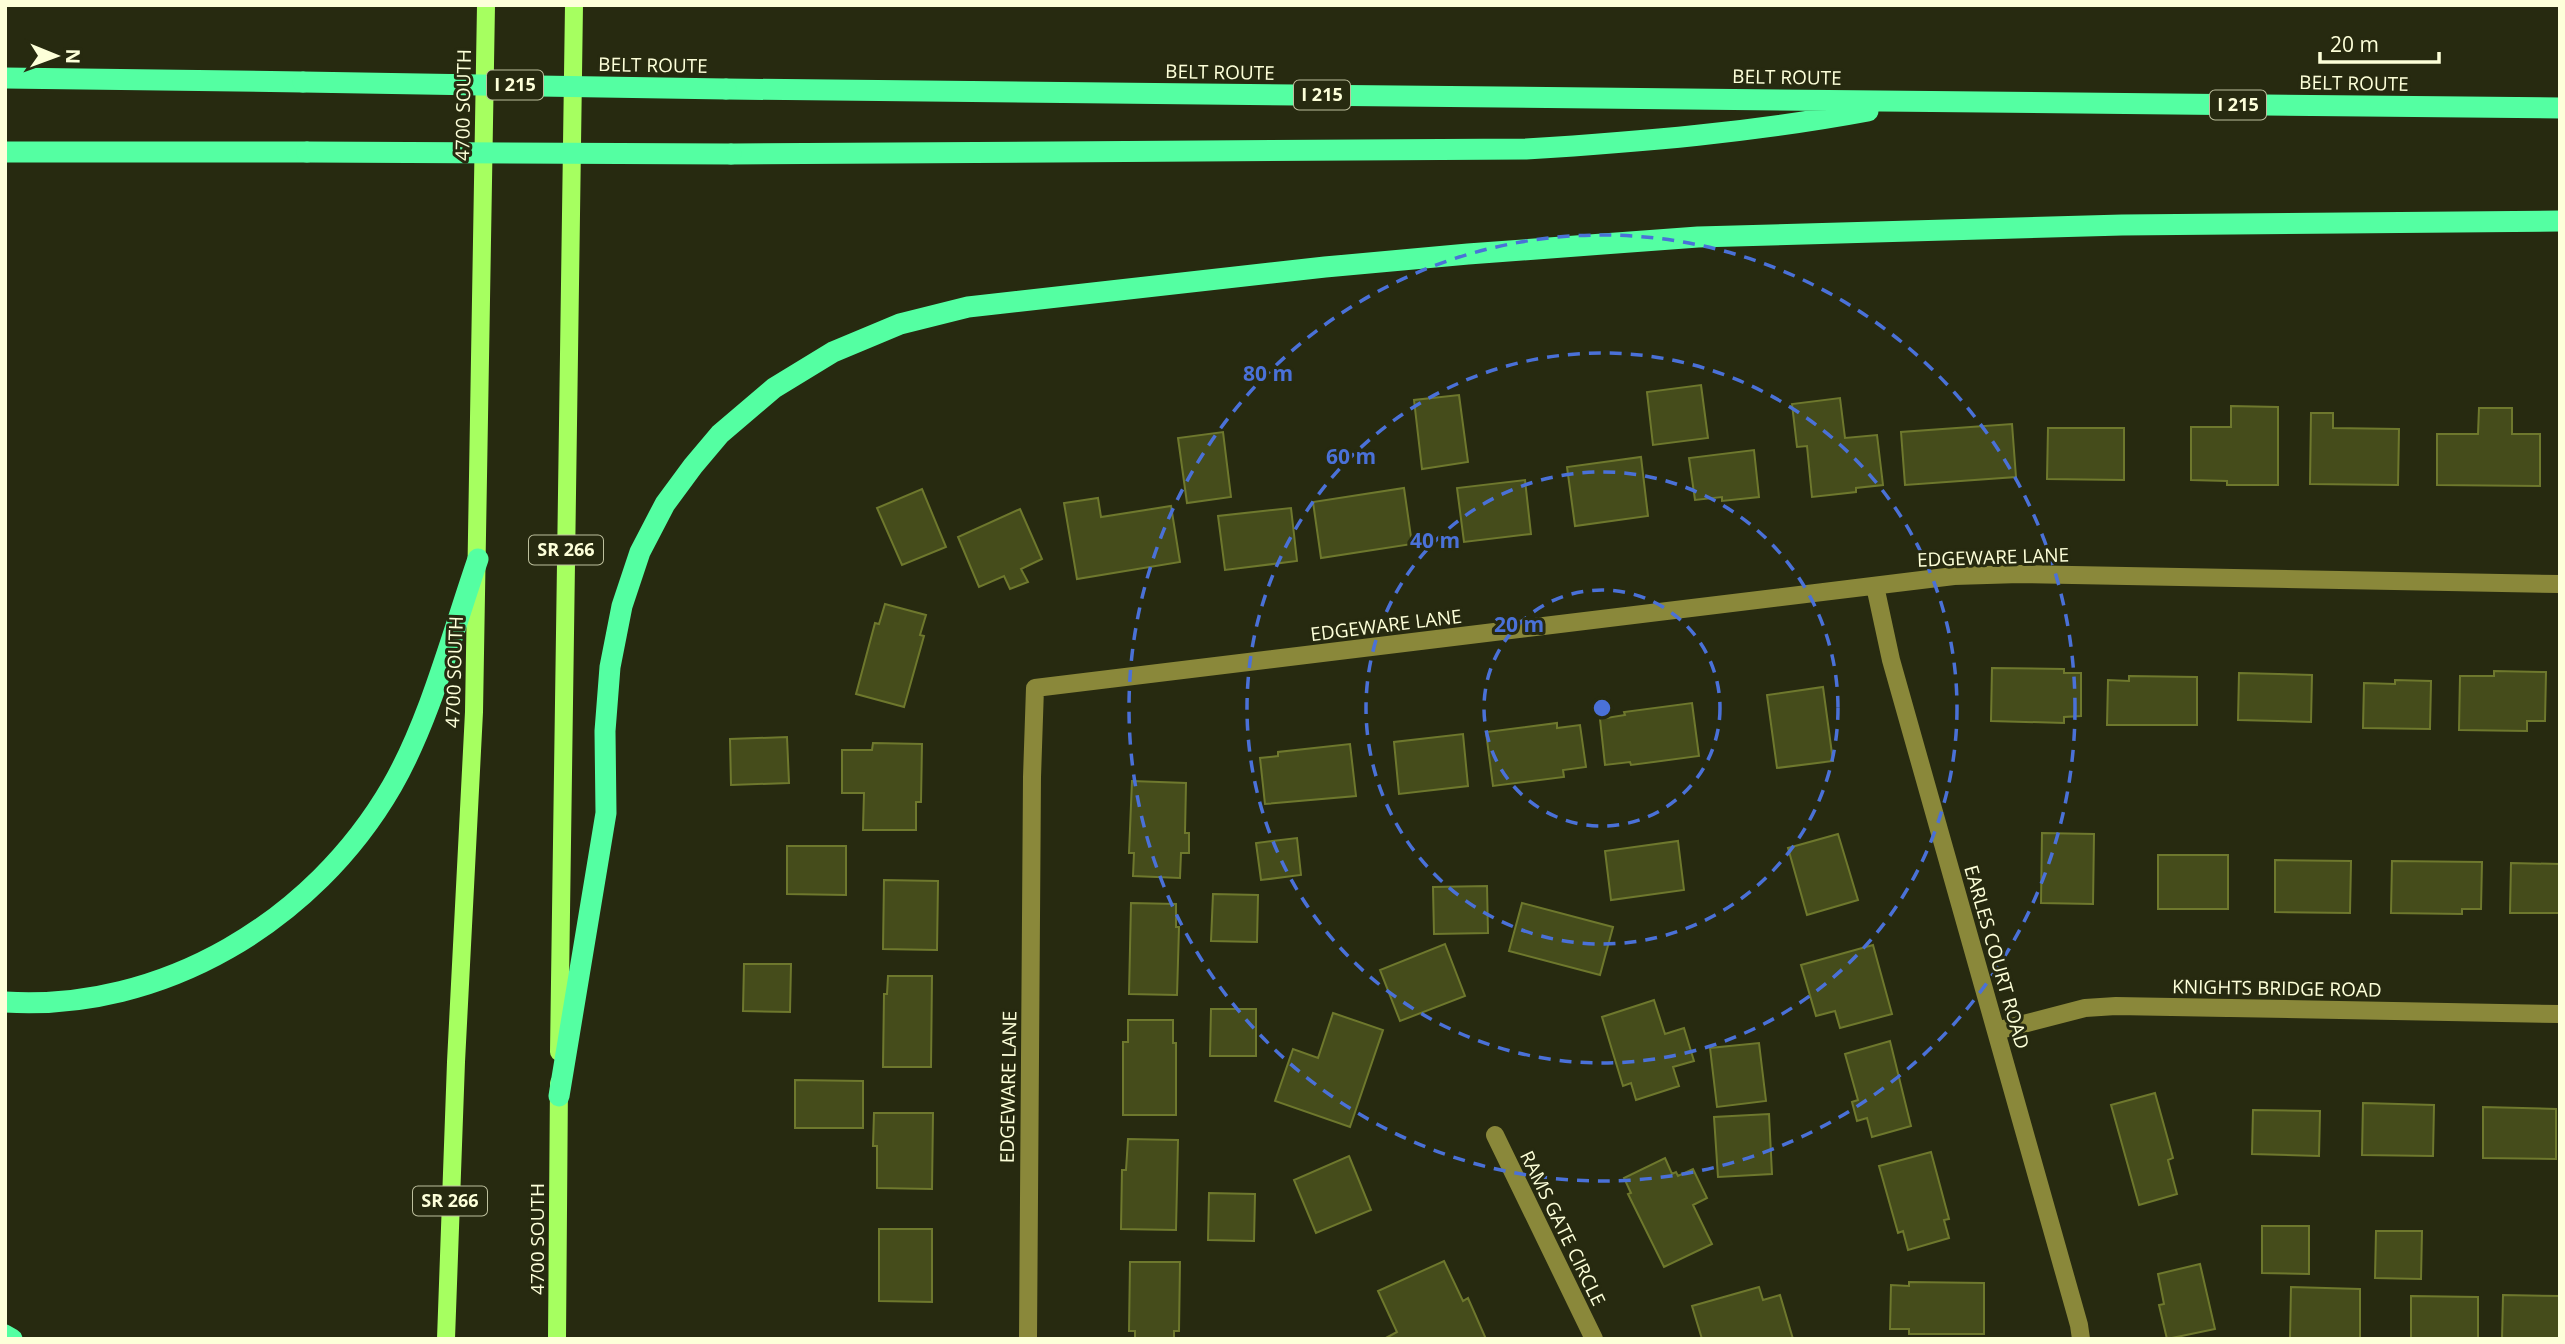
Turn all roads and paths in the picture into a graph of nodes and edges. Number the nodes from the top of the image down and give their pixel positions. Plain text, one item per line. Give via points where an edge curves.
1 (486, 5) edge
2 (574, 5) edge
3 (5, 78) edge
4 (1917, 101) junction
5 (2560, 108) edge
6 (5, 152) edge
7 (2560, 221) edge
8 (478, 559) junction
9 (2560, 584) edge
10 (1875, 586) junction
11 (5, 1002) edge
12 (2560, 1014) edge
13 (1996, 1031) junction
14 (559, 1096) junction
15 (1494, 1135) dead end
16 (5, 1335) edge
17 (12, 1339) edge
18 (446, 1339) edge
19 (557, 1339) edge
20 (1028, 1339) edge
21 (1594, 1339) edge
22 (2081, 1339) edge

1 - 8 main road, 4700 SOUTH / SR 266
2 - 14 main road, 4700 SOUTH / SR 266
3 - 4 highway, BELT ROUTE / I 215, bridge
4 - 5 highway, BELT ROUTE / I 215
4 - 6 highway, bridge via 1730,132 1526,149
7 - 14 highway via 2122,225 1725,237 1468,254 968,307 900,324 833,352 774,388 720,434 665,504 640,552 622,606 610,667 606,813
8 - 11 highway via 423,718 393,785 374,816 312,888 245,939 183,972 83,998
8 - 18 main road, 4700 SOUTH / SR 266
9 - 10 street, EDGEWARE LANE via 2020,574
10 - 13 street, EARLES COURT ROAD via 1891,660
10 - 20 street, EDGEWARE LANE via 1035,688
12 - 13 street, KNIGHTS BRIDGE ROAD via 2116,1006 2085,1008
13 - 22 street, EARLES COURT ROAD
14 - 19 main road, 4700 SOUTH / SR 266
15 - 21 street, RAMS GATE CIRCLE
16 - 17 highway

